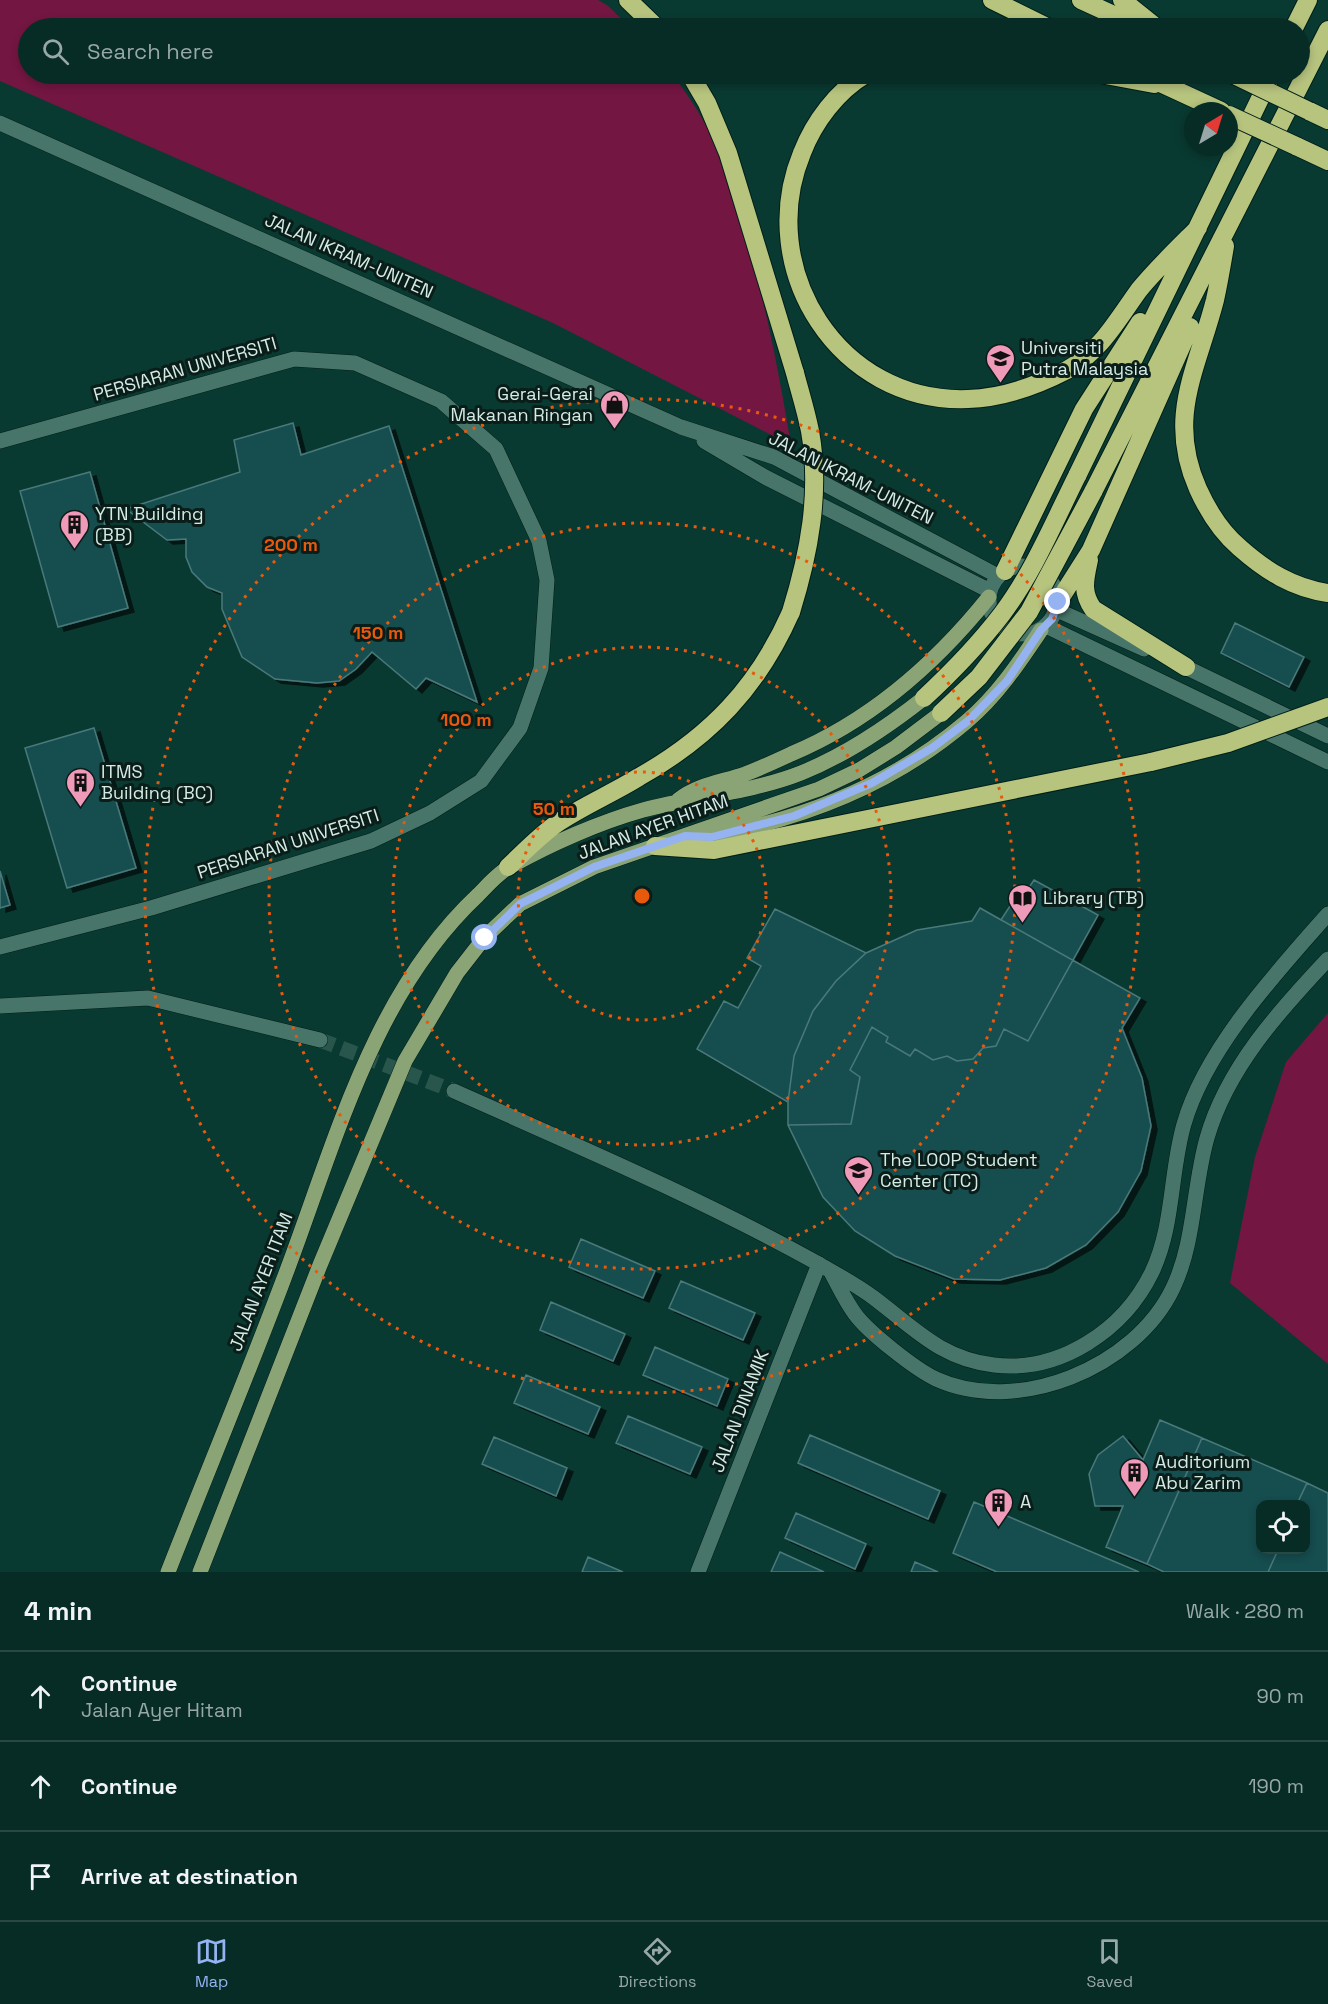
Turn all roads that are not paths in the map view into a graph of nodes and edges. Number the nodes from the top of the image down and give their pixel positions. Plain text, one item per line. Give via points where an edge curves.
1 (628, 0) edge
2 (992, 0) edge
3 (1081, 0) edge
4 (1122, 0) edge
5 (1305, 4) edge
6 (647, 18) edge
7 (1029, 18) edge
8 (1120, 18) edge
9 (1144, 18) edge
10 (1299, 18) edge
11 (1328, 30) edge
12 (1310, 65) edge
13 (696, 84) edge
14 (852, 84) edge
15 (1154, 84) edge
16 (1163, 84) edge
17 (1253, 84) edge
18 (1267, 84) edge
19 (1300, 84) edge
20 (1170, 87) junction
21 (1202, 102) edge
22 (1238, 119) edge
23 (1328, 120) edge
24 (0, 123) edge
25 (1328, 161) edge
26 (1229, 224) junction
27 (1198, 228) junction
28 (1213, 257) junction
29 (1177, 269) junction
30 (681, 427) junction
31 (0, 441) edge
32 (1090, 550) junction
33 (1002, 573) junction
34 (1328, 593) edge
35 (989, 594) junction
36 (1057, 606) junction
37 (1043, 628) junction
38 (1186, 667) junction
39 (924, 698) joint
40 (1328, 707) edge
41 (940, 713) joint
42 (1328, 736) edge
43 (1328, 762) edge
44 (673, 803) junction
45 (685, 836) junction
46 (655, 846) junction
47 (508, 867) junction
48 (1326, 920) edge
49 (0, 947) edge
50 (1328, 959) edge
51 (0, 1006) edge
52 (392, 1007) joint
53 (320, 1040) tunnel mouth
54 (454, 1091) tunnel mouth
55 (1175, 1163) junction
56 (1200, 1169) junction
57 (825, 1268) junction
58 (1133, 1302) junction
59 (1154, 1316) junction
60 (168, 1572) edge
61 (200, 1572) edge
62 (698, 1572) edge

1 - 6 highway
2 - 7 highway
3 - 8 highway
4 - 9 highway
5 - 10 highway
11 - 12 highway
13 - 47 highway, bridge via 728,153 810,432 814,482 805,567 775,648 753,682 721,718 680,752 557,823
14 - 27 highway via 811,129 791,178 787,223 790,260 805,301 826,335 858,364 891,384 928,395 967,399 1034,386 1069,369 1101,343 1140,289
15 - 20 highway
16 - 20 highway
17 - 23 highway, bridge
18 - 27 highway
19 - 26 highway
20 - 21 highway
22 - 25 highway, bridge
24 - 30 street, JALAN IKRAM-UNITEN
26 - 28 highway
26 - 34 highway via 1215,300 1186,402 1186,463 1204,503 1228,538 1261,566 1288,582
27 - 29 highway
28 - 32 highway via 1205,293
28 - 41 highway, bridge via 1029,612 979,677
29 - 33 highway via 1156,295 1084,409
29 - 39 highway, bridge via 1077,476 1003,613
30 - 33 street, JALAN IKRAM-UNITEN via 774,457
30 - 35 street, JALAN IKRAM-UNITEN via 765,477
31 - 49 street, PERSIARAN UNIVERSITI via 294,359 355,363 441,401 496,449 538,541 547,580 541,668 520,728 481,781 430,813 371,842
32 - 36 highway
32 - 38 highway via 1084,586 1085,598 1093,609
33 - 35 street
33 - 36 street via 1025,566 1045,574 1056,591
35 - 37 street via 993,618 1010,632 1020,635
35 - 44 main road via 918,674 838,730 744,774 691,789
36 - 37 street
36 - 38 street
37 - 43 street
37 - 45 main road via 1007,681 968,721 932,748 872,783 794,816 712,837
38 - 42 street
39 - 44 main road, JALAN AYER HITAM via 877,733 801,773 751,788
40 - 46 highway, bridge via 1227,743 1151,762 714,850
41 - 45 main road, JALAN AYER HITAM via 896,747 819,789
44 - 47 main road, JALAN AYER HITAM via 607,822
45 - 46 main road, JALAN AYER HITAM
46 - 61 main road, JALAN AYER HITAM via 594,867 520,904 457,973 405,1061
47 - 52 main road, JALAN AYER HITAM via 430,945
48 - 55 street via 1228,1034 1200,1083 1184,1123
50 - 56 street via 1253,1046 1227,1090 1208,1136
51 - 53 street via 148,998
52 - 60 main road, JALAN AYER ITAM via 359,1079
54 - 57 street via 728,1218
55 - 56 street
55 - 58 street via 1164,1239 1151,1274
56 - 59 street via 1187,1245 1172,1289
57 - 58 street via 873,1297 946,1353 994,1365 1037,1364 1073,1352 1108,1330
57 - 59 street via 855,1314 886,1344 935,1379 984,1392 1041,1388 1078,1376 1119,1351
57 - 62 street, JALAN DINAMIK
58 - 59 street

